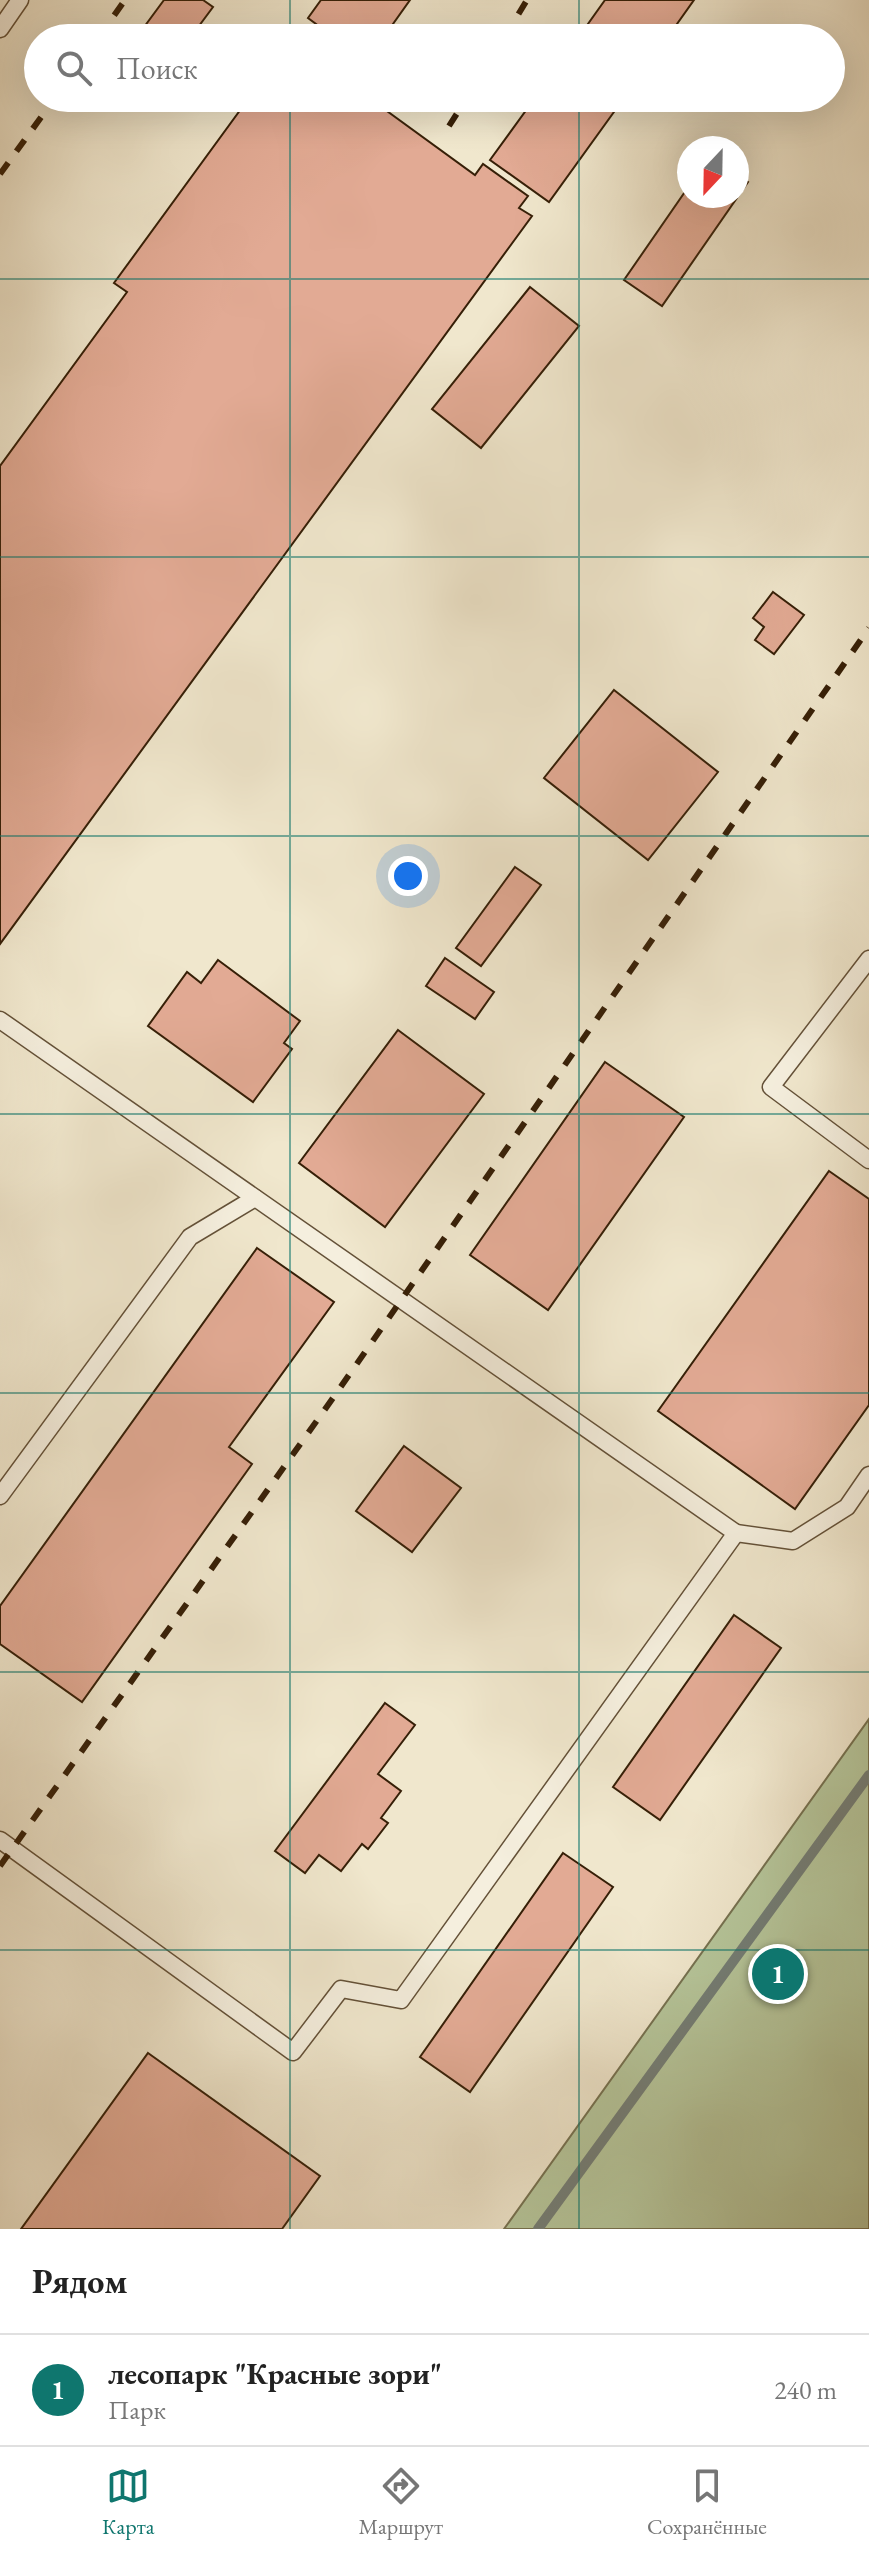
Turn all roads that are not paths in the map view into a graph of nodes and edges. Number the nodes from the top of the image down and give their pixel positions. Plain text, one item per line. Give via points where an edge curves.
1 (20, 0) edge
2 (0, 29) edge
3 (869, 959) edge
4 (0, 1020) edge
5 (869, 1160) edge
6 (255, 1198) junction
7 (869, 1475) edge
8 (0, 1496) edge
9 (736, 1533) junction
10 (0, 1840) edge

1 - 2 lane
3 - 5 lane via 771,1087
4 - 6 lane
6 - 8 lane via 190,1237
6 - 9 lane
7 - 9 lane via 847,1507 793,1541
9 - 10 lane via 401,2000 341,1989 293,2052

